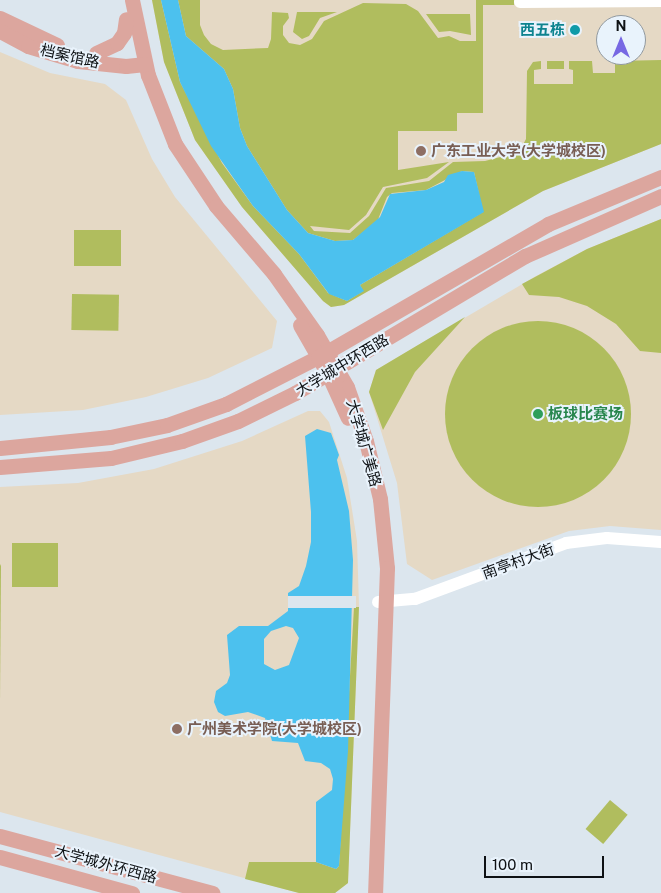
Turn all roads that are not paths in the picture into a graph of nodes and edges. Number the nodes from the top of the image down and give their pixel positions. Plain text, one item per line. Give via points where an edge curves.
1 (123, 0) edge
2 (132, 0) edge
3 (520, 2) dead end
4 (661, 2) edge
5 (0, 18) edge
6 (126, 19) junction
7 (0, 31) edge
8 (96, 54) junction
9 (139, 60) junction
10 (661, 177) edge
11 (661, 196) edge
12 (323, 354) junction
13 (333, 371) junction
14 (0, 448) edge
15 (0, 467) edge
16 (661, 542) edge
17 (382, 602) junction
18 (0, 836) edge
19 (0, 857) edge
20 (132, 893) edge
21 (212, 893) edge
22 (367, 893) edge
23 (375, 893) edge

1 - 6 main road
2 - 9 main road
3 - 4 street
5 - 8 main road, 档案馆路 via 49,42
6 - 8 main road via 117,43
6 - 9 main road
7 - 9 main road, 档案馆路 via 21,43 62,57 93,63
8 - 9 main road, 档案馆路
9 - 12 main road, 大学城广美路 via 169,131 194,175 288,291
10 - 12 main road, 大学城中环西路 via 548,224
11 - 13 main road, 大学城中环西路 via 525,256
12 - 13 main road, 大学城广美路
12 - 14 main road, 大学城中环西路 via 226,404 167,425 110,438
13 - 15 main road, 大学城中环西路 via 258,412 182,441 102,460
13 - 17 main road, 大学城广美路 via 368,485
16 - 17 street, 南亭村大街 via 608,538 566,544 415,599
17 - 22 main road, 大学城广美路
17 - 23 main road, 大学城广美路
18 - 21 main road, 大学城外环西路
19 - 20 main road, 大学城外环西路

